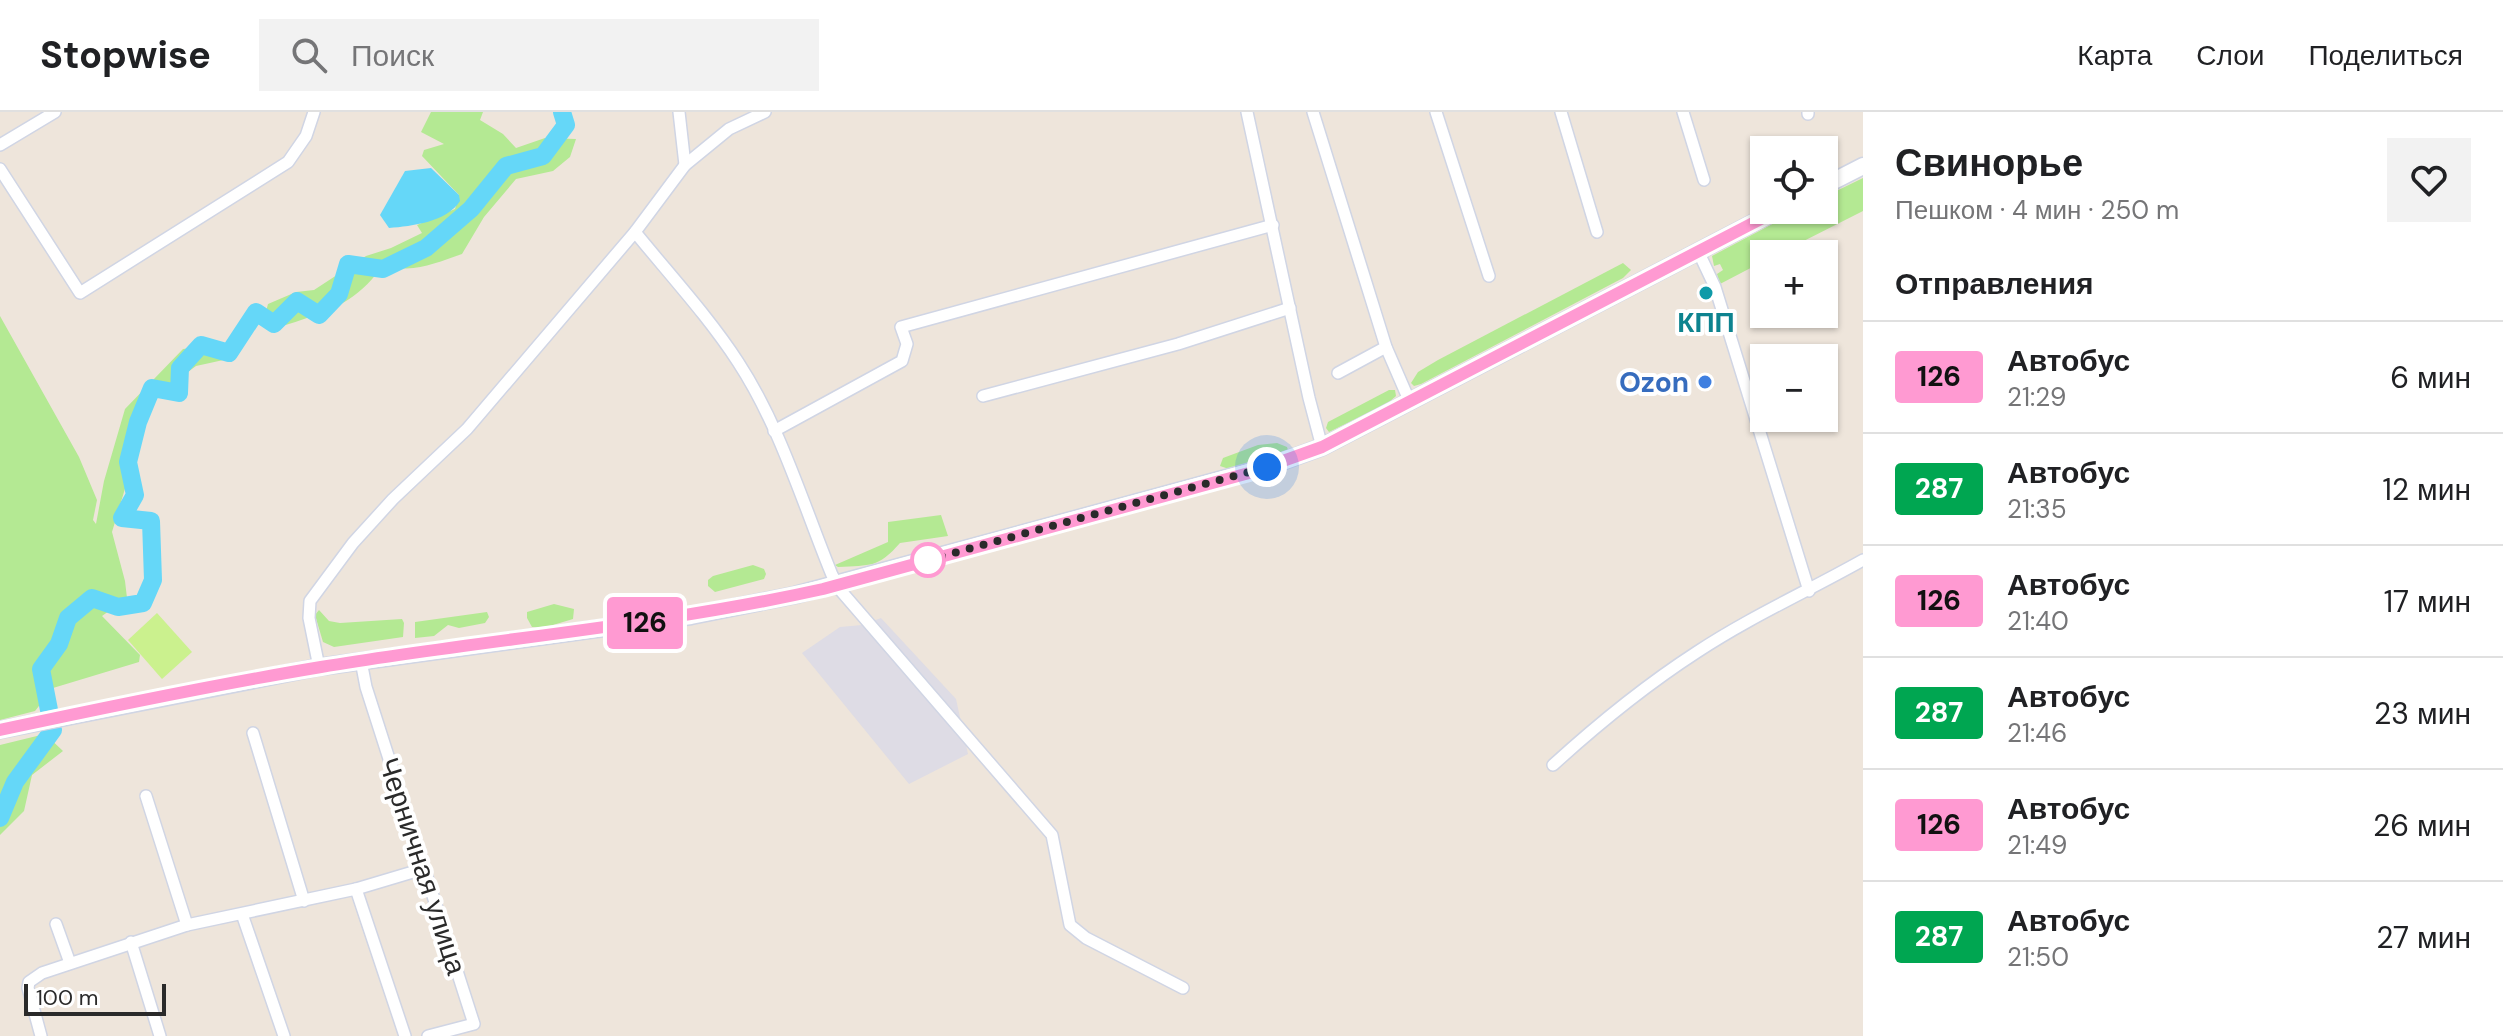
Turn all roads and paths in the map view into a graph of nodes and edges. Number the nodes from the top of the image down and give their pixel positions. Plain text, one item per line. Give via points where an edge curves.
1 (55, 112) edge
2 (314, 112) edge
3 (679, 112) edge
4 (765, 112) edge
5 (1247, 112) edge
6 (1313, 112) edge
7 (1436, 112) edge
8 (1561, 112) edge
9 (1683, 112) edge
10 (0, 145) edge
11 (685, 165) junction
12 (1863, 166) edge
13 (0, 169) edge
14 (1838, 179) edge
15 (1704, 180) dead end
16 (1751, 224) edge
17 (1273, 225) junction
18 (635, 232) junction
19 (1597, 232) dead end
20 (1698, 251) junction
21 (1489, 276) dead end
22 (1290, 308) junction
23 (1386, 347) junction
24 (1338, 373) dead end
25 (983, 396) dead end
26 (1409, 400) junction
27 (774, 431) junction
28 (1322, 447) junction
29 (1863, 560) edge
30 (838, 585) junction
31 (1809, 591) junction
32 (361, 661) junction
33 (319, 667) junction
34 (0, 730) edge
35 (253, 733) dead end
36 (1553, 765) dead end
37 (146, 796) dead end
38 (423, 869) junction
39 (356, 889) junction
40 (304, 901) junction
41 (242, 914) junction
42 (56, 924) dead end
43 (187, 925) junction
44 (131, 942) junction
45 (70, 963) junction
46 (1183, 988) dead end
47 (41, 1036) edge
48 (160, 1036) edge
49 (284, 1036) edge
50 (405, 1036) edge
51 (428, 1036) edge

1 - 10 street
2 - 13 street via 288,162 80,293
3 - 11 street
4 - 11 street via 729,129
5 - 17 street
6 - 23 street
7 - 21 street
8 - 19 street
9 - 15 street
11 - 18 street
12 - 14 main road
16 - 20 main road
17 - 22 street
17 - 27 street via 901,327 907,344 902,361
18 - 27 street via 737,361
18 - 33 street via 467,429 353,543 310,601
20 - 26 main road
20 - 31 street via 1715,287
22 - 25 street
22 - 28 street
23 - 24 street
23 - 26 street
26 - 28 main road
27 - 30 street
28 - 30 main road via 1249,473
29 - 31 street
30 - 32 main road via 691,616
30 - 46 street via 1052,835 1070,925
31 - 36 street via 1696,652 1594,727
32 - 33 main road
32 - 38 street, Черничная улица
33 - 34 main road
35 - 40 street
37 - 43 street
38 - 39 street
38 - 51 street, Черничная улица via 474,1024
39 - 40 street
39 - 50 street
40 - 41 street
41 - 43 street
41 - 49 street
42 - 45 street
43 - 44 street
44 - 45 street
44 - 48 street
45 - 47 street via 29,982 28,996

